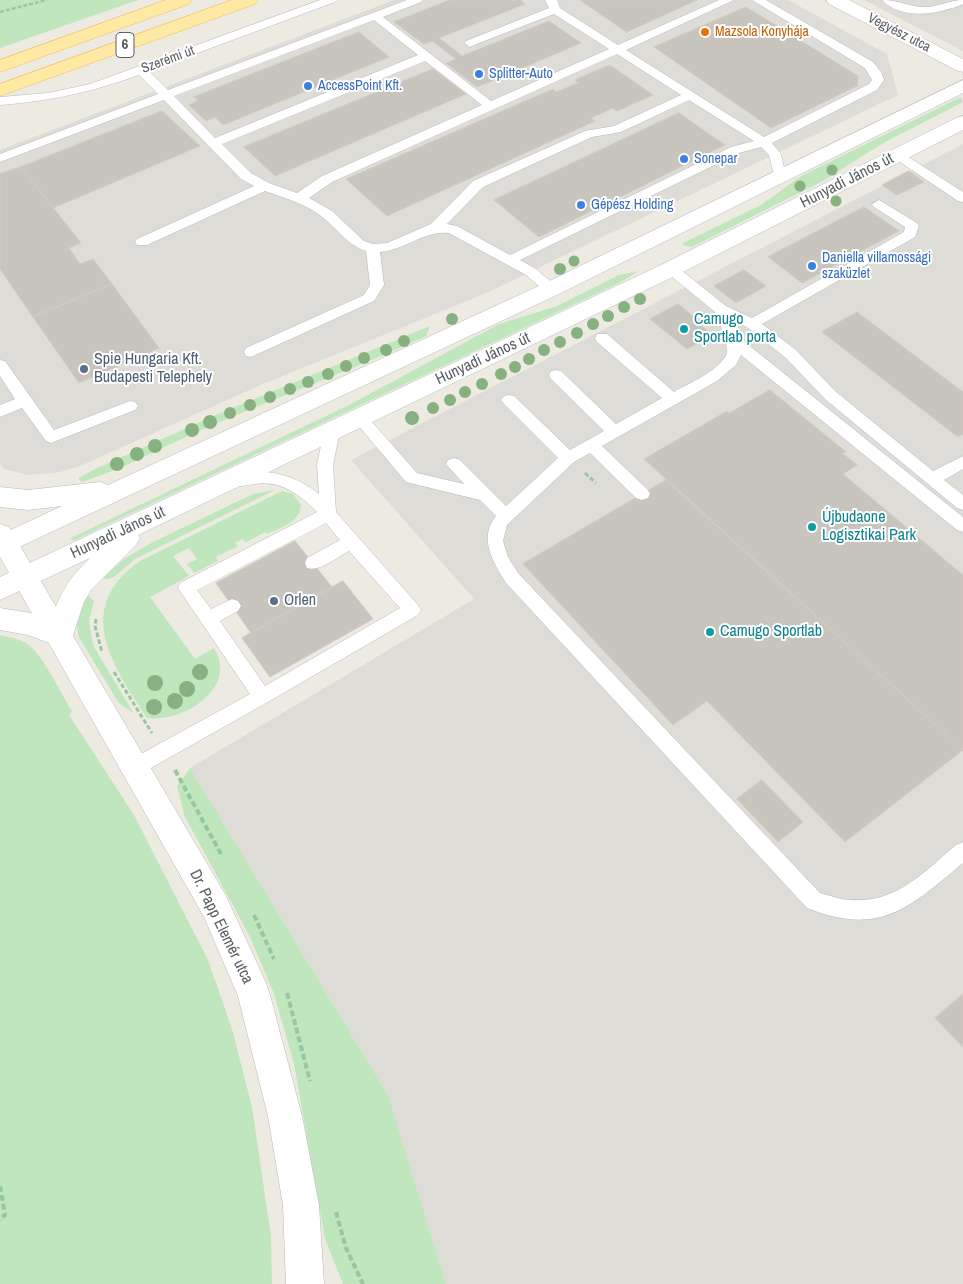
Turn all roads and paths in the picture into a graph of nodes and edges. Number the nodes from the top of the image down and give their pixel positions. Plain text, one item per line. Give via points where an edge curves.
1 (47, 0) edge
2 (182, 0) edge
3 (249, 0) edge
4 (332, 0) edge
5 (417, 0) edge
6 (728, 0) edge
7 (758, 0) edge
8 (835, 0) edge
9 (888, 0) edge
10 (963, 0) edge
11 (553, 5) edge
12 (0, 12) edge
13 (375, 16) junction
14 (470, 44) dead end
15 (618, 50) junction
16 (427, 56) junction
17 (0, 66) edge
18 (963, 66) edge
19 (141, 70) junction
20 (963, 86) edge
21 (0, 90) edge
22 (166, 95) junction
23 (690, 95) junction
24 (0, 100) edge
25 (490, 106) junction
26 (963, 122) edge
27 (764, 142) junction
28 (214, 143) junction
29 (899, 155) junction
30 (0, 158) edge
31 (780, 177) junction
32 (264, 186) junction
33 (298, 198) junction
34 (963, 198) edge
35 (879, 204) dead end
36 (436, 227) junction
37 (142, 242) dead end
38 (641, 245) junction
39 (374, 248) junction
40 (510, 260) junction
41 (671, 269) junction
42 (551, 289) junction
43 (721, 309) junction
44 (752, 324) junction
45 (602, 338) dead end
46 (733, 341) junction
47 (251, 352) dead end
48 (0, 365) edge
49 (556, 375) dead end
50 (673, 399) junction
51 (509, 400) dead end
52 (25, 401) junction
53 (130, 406) dead end
54 (0, 411) edge
55 (360, 418) junction
56 (332, 431) junction
57 (615, 432) junction
58 (591, 445) junction
59 (568, 458) junction
60 (963, 462) edge
61 (454, 464) dead end
62 (932, 479) junction
63 (226, 482) junction
64 (124, 489) junction
65 (642, 494) dead end
66 (484, 495) junction
67 (0, 498) edge
68 (963, 504) edge
69 (328, 514) junction
70 (506, 516) junction
71 (146, 520) junction
72 (963, 526) edge
73 (2, 541) edge
74 (351, 542) junction
75 (313, 562) dead end
76 (25, 578) junction
77 (0, 589) edge
78 (232, 606) dead end
79 (0, 619) edge
80 (209, 619) junction
81 (60, 636) junction
82 (262, 697) junction
83 (135, 768) junction
84 (963, 851) edge
85 (0, 1186) edge
86 (0, 1220) edge
87 (305, 1284) edge

1 - 12 path
2 - 17 main road, 6
3 - 21 main road, Szerémi út / 6
4 - 19 lane, Szerémi út
5 - 13 lane
6 - 15 lane
7 - 27 lane via 869,65 878,80 873,88
8 - 18 main road, Vegyész utca
9 - 10 lane via 915,11 933,10
11 - 14 lane
11 - 15 lane
13 - 16 lane
13 - 22 lane
15 - 23 lane
15 - 25 lane
16 - 25 lane
16 - 28 lane
19 - 22 lane
19 - 24 lane, Szerémi út via 63,95
20 - 31 main road, Hunyadi János út
22 - 28 lane
22 - 30 lane
23 - 27 lane
23 - 36 lane via 617,129 589,134 478,184
25 - 33 lane via 326,179
26 - 29 main road, Hunyadi János út
27 - 31 lane via 775,154
27 - 40 lane via 735,150
28 - 32 lane via 246,176
29 - 34 lane
29 - 41 main road, Hunyadi János út
31 - 38 main road, Hunyadi János út
32 - 33 lane
32 - 37 lane
33 - 39 lane via 327,214 359,244
35 - 44 lane via 912,226 910,234
36 - 39 lane via 389,247
36 - 40 lane via 452,229
38 - 41 main road
38 - 42 main road, Hunyadi János út
39 - 47 lane via 377,285 369,298
40 - 42 lane
41 - 43 lane
41 - 55 main road, Hunyadi János út
42 - 64 main road, Hunyadi János út
43 - 44 lane
43 - 46 lane
44 - 62 lane via 790,354 830,395
45 - 50 lane
46 - 50 lane via 737,350 725,369
46 - 72 lane
48 - 52 lane
49 - 57 lane
50 - 57 lane
51 - 59 lane
52 - 53 lane via 50,437
52 - 54 lane
55 - 56 main road, Hunyadi János út
55 - 66 lane via 412,478
56 - 63 main road, Hunyadi János út
56 - 69 lane via 325,465
57 - 58 lane
58 - 59 lane
58 - 65 lane
59 - 70 lane
60 - 62 lane
61 - 66 lane
62 - 68 lane
63 - 69 lane via 266,477 293,484
63 - 71 main road, Hunyadi János út
64 - 67 main road via 28,500
64 - 73 main road, Hunyadi János út
66 - 70 lane
69 - 74 lane
69 - 80 lane via 186,588
70 - 84 lane via 500,522 495,541 500,559 512,578 814,900 849,910 883,908 910,895
71 - 76 main road, Hunyadi János út
71 - 81 main road via 82,582 71,600
73 - 76 main road, Dr. Papp Elemér utca
74 - 75 lane
74 - 82 lane via 412,610
76 - 77 main road, Hunyadi János út
76 - 81 main road, Dr. Papp Elemér utca
78 - 80 lane
79 - 81 main road via 31,624
80 - 82 lane
81 - 83 main road, Dr. Papp Elemér utca
82 - 83 lane
83 - 87 main road, Dr. Papp Elemér utca via 215,907 254,994 289,1136 301,1205
85 - 86 path via 5,1215

